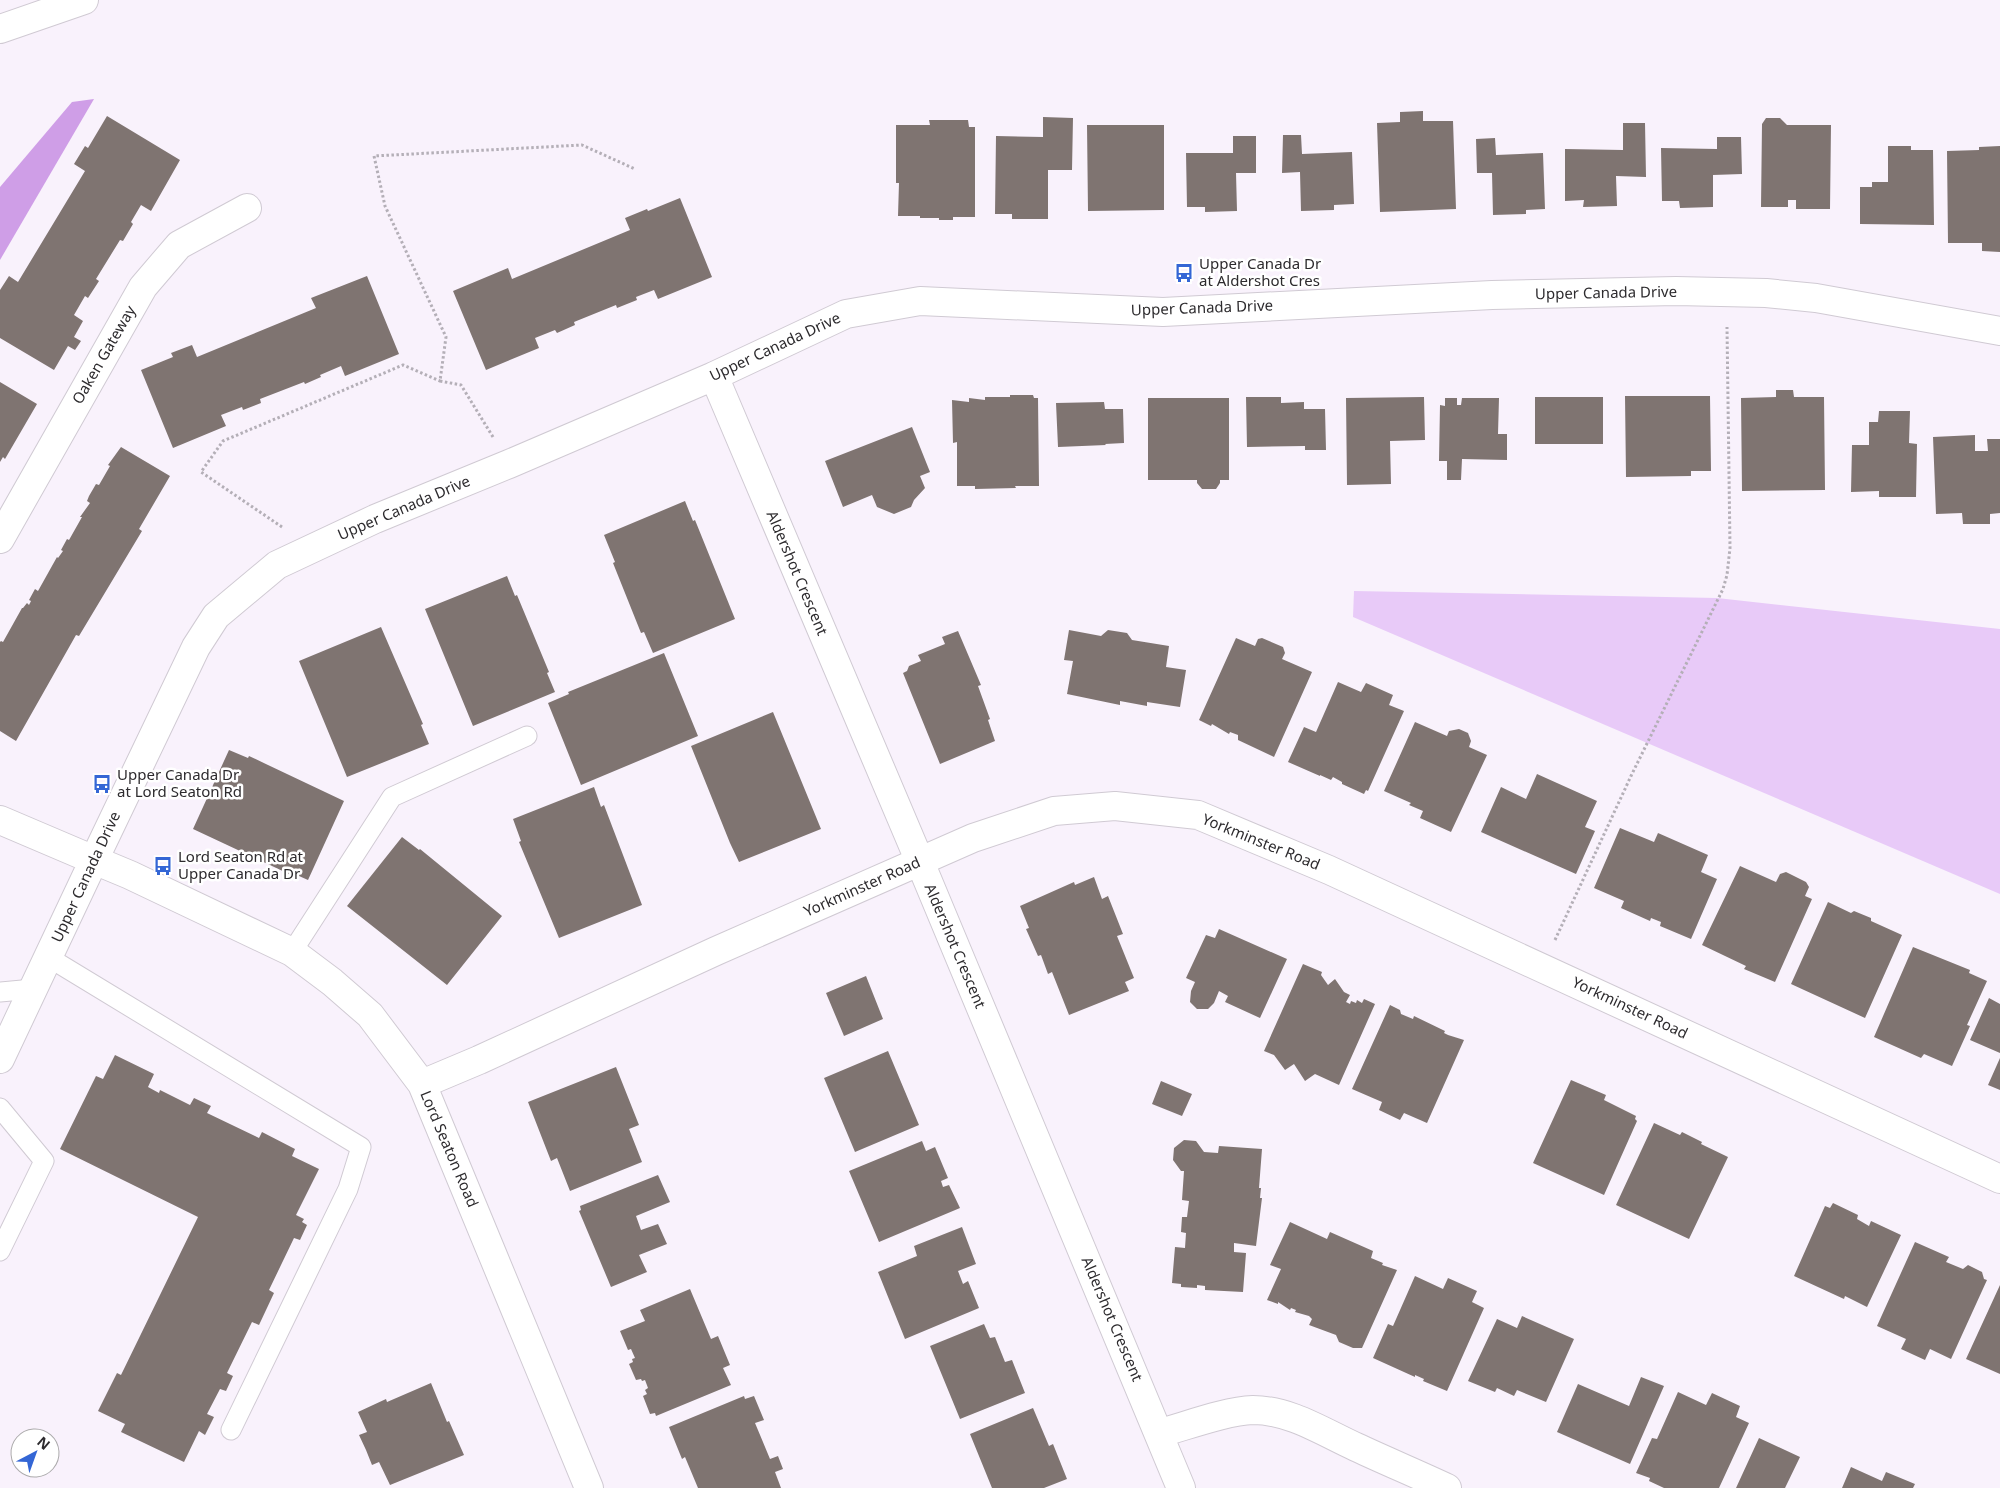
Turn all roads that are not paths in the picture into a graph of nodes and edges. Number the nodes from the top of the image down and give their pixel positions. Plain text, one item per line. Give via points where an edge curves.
1 (84, 0) edge
2 (0, 29) edge
3 (247, 208) dead end
4 (2000, 331) edge
5 (714, 376) junction
6 (0, 539) edge
7 (527, 736) dead end
8 (0, 820) edge
9 (94, 860) junction
10 (920, 862) junction
11 (292, 952) junction
12 (48, 957) junction
13 (33, 989) junction
14 (0, 992) edge
15 (0, 1059) edge
16 (422, 1084) junction
17 (0, 1108) edge
18 (2000, 1179) edge
19 (0, 1251) edge
20 (231, 1430) dead end
21 (1160, 1433) junction
22 (589, 1488) edge
23 (1181, 1488) edge
24 (1447, 1488) edge

1 - 2 main road
3 - 6 main road, Oaken Gateway via 179,245 143,287
4 - 5 main road, Upper Canada Drive via 1816,298 1766,293 1676,291 1492,296 1163,312 920,301 846,314
5 - 9 main road, Upper Canada Drive via 392,511 277,565 216,616 196,647
5 - 10 main road, Aldershot Crescent
7 - 11 lane via 392,797
8 - 9 main road, Lord Seaton Road
9 - 11 main road, Lord Seaton Road
9 - 12 main road, Upper Canada Drive
10 - 16 main road, Yorkminster Road
10 - 18 main road, Yorkminster Road via 973,838 1054,811 1115,806 1198,815 1329,870
10 - 21 main road, Aldershot Crescent
11 - 16 main road, Lord Seaton Road via 370,1015
12 - 13 main road, Upper Canada Drive
12 - 20 lane via 361,1147 348,1189
13 - 14 lane
13 - 15 main road, Upper Canada Drive
16 - 22 main road, Lord Seaton Road
17 - 19 lane via 44,1161
21 - 23 main road, Aldershot Crescent
21 - 24 main road via 1251,1410 1278,1412

